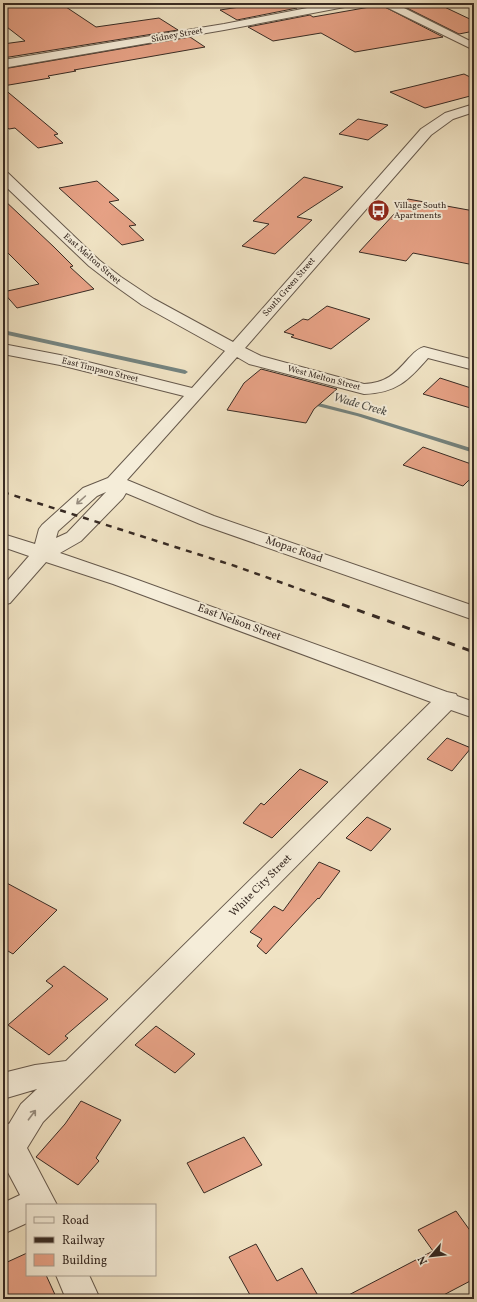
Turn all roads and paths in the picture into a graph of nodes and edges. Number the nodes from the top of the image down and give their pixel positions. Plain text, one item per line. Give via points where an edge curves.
1 (350, 3) edge
2 (386, 3) edge
3 (474, 48) edge
4 (3, 64) edge
5 (474, 108) edge
6 (3, 176) edge
7 (3, 349) edge
8 (234, 350) junction
9 (474, 364) edge
10 (196, 394) junction
11 (115, 482) junction
12 (3, 540) edge
13 (42, 554) junction
14 (3, 599) edge
15 (474, 613) edge
16 (448, 700) junction
17 (474, 710) edge
18 (74, 1072) junction
19 (3, 1086) edge
20 (7, 1140) edge
21 (35, 1204) edge
22 (26, 1209) edge
23 (3, 1219) edge
24 (72, 1276) edge
25 (83, 1299) edge

1 - 4 street, Sidney Street
2 - 3 street
5 - 8 street, South Green Street via 449,116 426,132
6 - 8 street, East Melton Street via 116,280 148,302
7 - 10 street, East Timpson Street via 60,360
8 - 9 street, West Melton Street via 255,360 364,389 395,383 424,352
8 - 10 street, South Green Street
10 - 11 street, South Green Street
11 - 13 street, South Green Street via 116,494 74,537
11 - 15 street, Mopac Road via 207,520
12 - 13 street, East Nelson Street
13 - 14 street, South Green Street
13 - 16 street, East Nelson Street
16 - 17 street, East Nelson Street
16 - 18 street, White City Street
18 - 19 street via 35,1077
20 -> 18 street, White City Street
20 - 21 street
22 - 23 street
24 - 25 street

